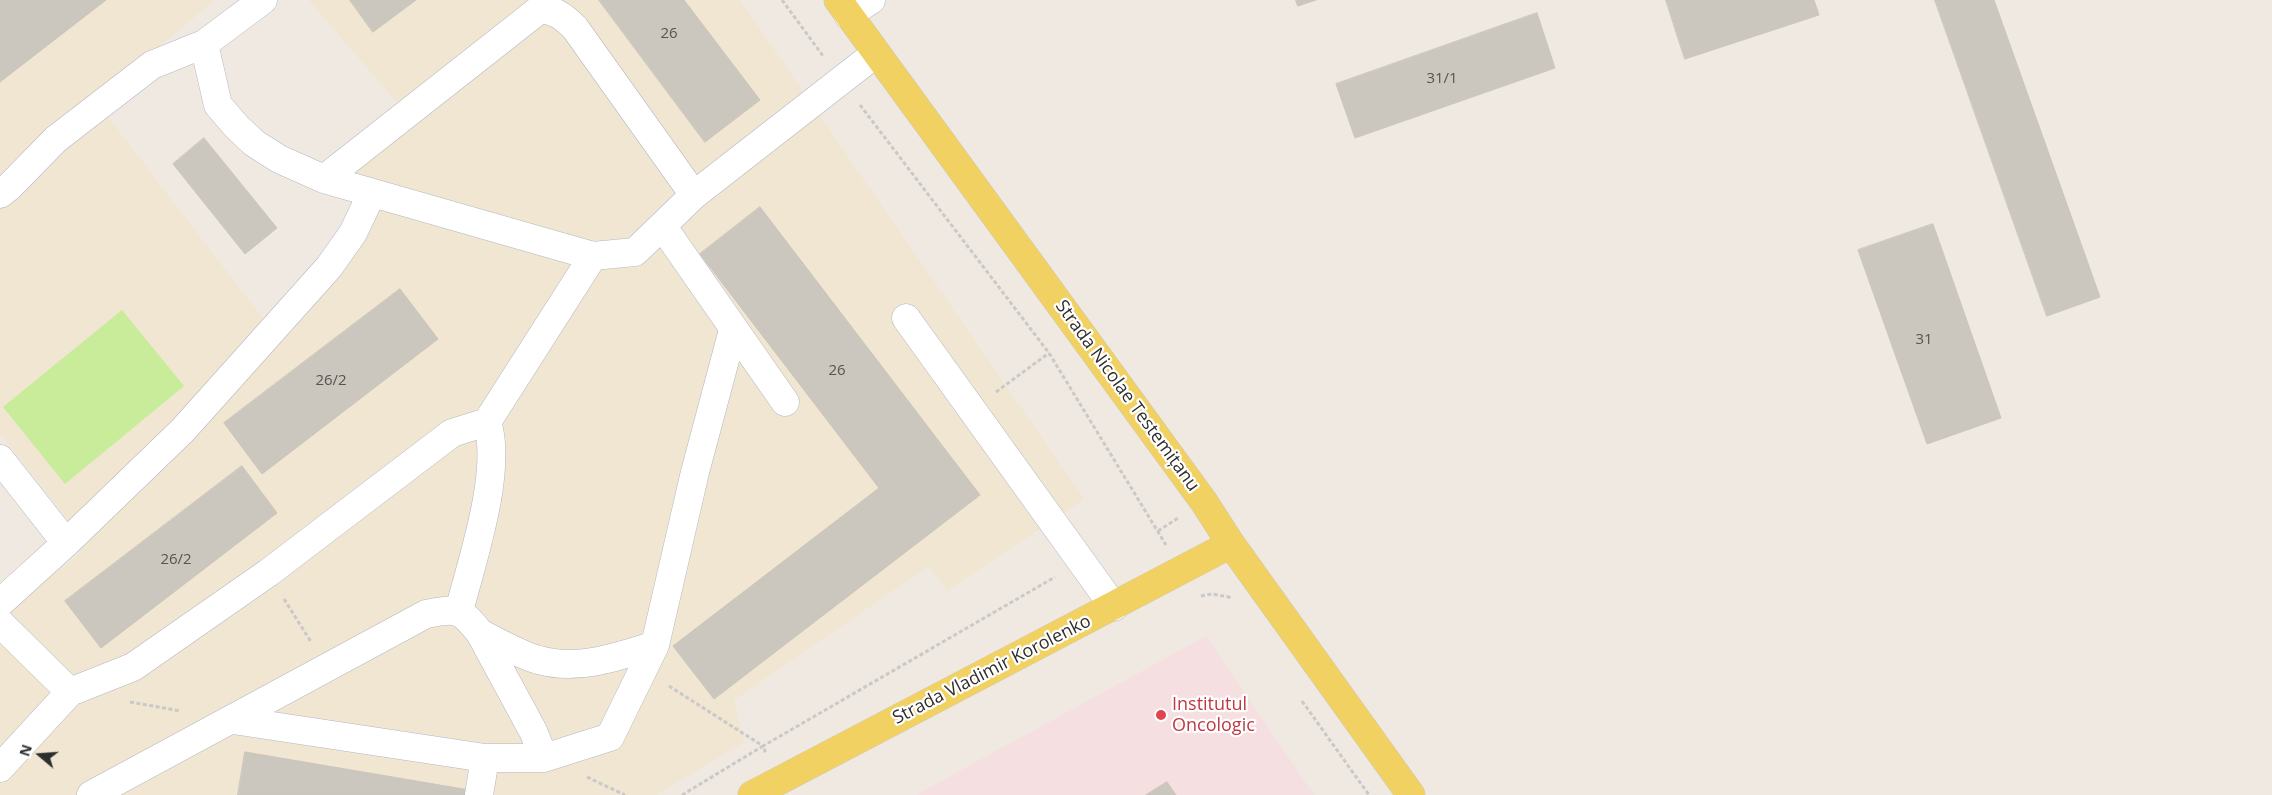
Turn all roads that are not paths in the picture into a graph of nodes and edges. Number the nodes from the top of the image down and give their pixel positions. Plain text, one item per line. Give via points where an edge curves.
1 (871, 0) edge
2 (252, 3) edge
3 (843, 7) edge
4 (204, 44) junction
5 (875, 54) junction
6 (324, 179) junction
7 (372, 193) junction
8 (0, 194) edge
9 (694, 195) junction
10 (663, 226) junction
11 (593, 256) junction
12 (906, 318) dead end
13 (733, 330) junction
14 (785, 402) dead end
15 (488, 422) junction
16 (0, 459) edge
17 (66, 543) junction
18 (1231, 544) junction
19 (0, 603) edge
20 (1114, 607) junction
21 (459, 611) junction
22 (0, 623) edge
23 (480, 633) junction
24 (655, 645) junction
25 (70, 692) junction
26 (233, 720) junction
27 (485, 758) junction
28 (544, 758) junction
29 (0, 768) edge
30 (91, 795) edge
31 (479, 795) edge
32 (752, 795) edge
33 (1411, 795) edge

1 - 3 lane
2 - 4 lane
3 - 5 main road, Strada Nicolae Testemițanu
4 - 6 lane via 218,105 254,143 279,160
4 - 8 lane via 152,65 56,139 10,188
5 - 9 lane
5 - 18 main road, Strada Nicolae Testemițanu via 1204,502
6 - 7 lane
6 - 9 lane via 540,9 563,16 575,28
7 - 11 lane
7 - 17 lane via 353,233 329,267 183,430
9 - 10 lane
10 - 11 lane via 635,252
10 - 13 lane
11 - 15 lane
12 - 20 lane
13 - 14 lane
13 - 24 lane via 695,472
15 - 21 lane via 492,462 482,526
15 - 25 lane via 452,433 268,574 133,667
16 - 17 lane
17 - 19 lane
18 - 20 main road, Strada Vladimir Korolenko
18 - 33 main road, Strada Nicolae Testemițanu
20 - 32 main road, Strada Vladimir Korolenko
21 - 23 lane
21 - 26 lane via 426,614
22 - 25 lane
23 - 24 lane via 537,660 559,664 616,658
23 - 28 lane via 533,731
24 - 28 lane via 610,737
25 - 29 lane
26 - 27 lane
26 - 30 lane
27 - 28 lane
27 - 31 lane

